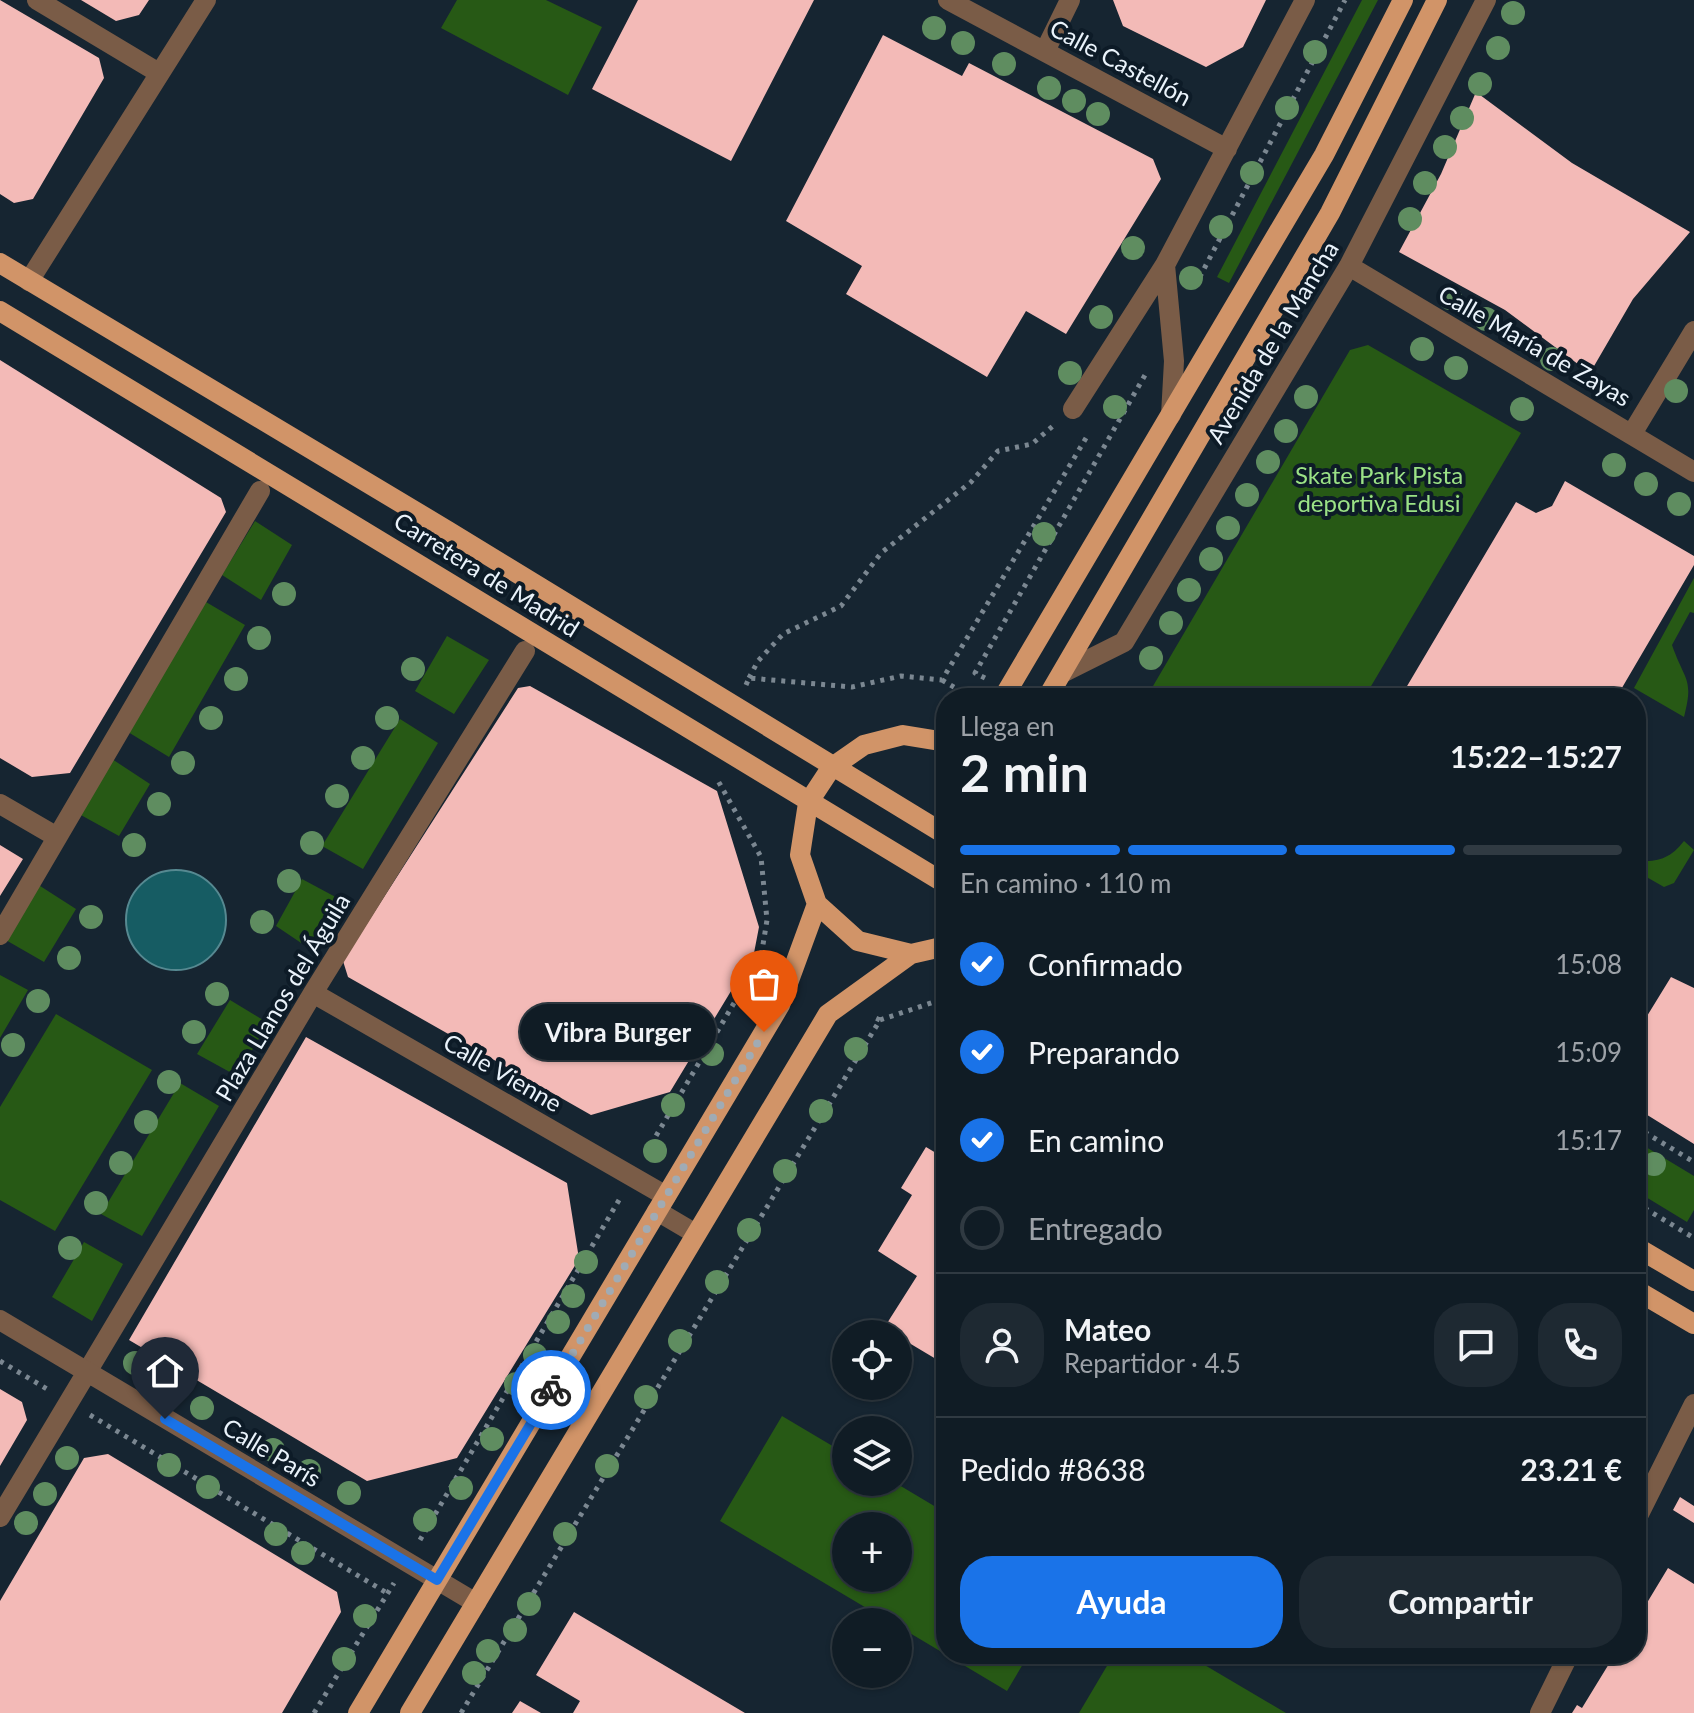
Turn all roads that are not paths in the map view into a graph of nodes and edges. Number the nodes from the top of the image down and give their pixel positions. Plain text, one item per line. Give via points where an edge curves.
1 (37, 0) edge
2 (206, 0) edge
3 (948, 0) edge
4 (1070, 0) edge
5 (1305, 0) edge
6 (1403, 0) edge
7 (1437, 0) edge
8 (1486, 0) edge
9 (1045, 51) junction
10 (159, 73) junction
11 (1227, 149) junction
12 (0, 263) edge
13 (1165, 265) junction
14 (1349, 266) junction
15 (29, 281) junction
16 (0, 311) edge
17 (1694, 331) edge
18 (1073, 409) road end
19 (1171, 415) junction
20 (1633, 432) junction
21 (1694, 472) edge
22 (260, 491) dead end
23 (525, 651) dead end
24 (1062, 673) junction
25 (1009, 688) edge
26 (1053, 688) edge
27 (936, 738) edge
28 (831, 768) junction
29 (808, 803) junction
30 (0, 804) edge
31 (936, 829) edge
32 (57, 837) junction
33 (936, 878) edge
34 (817, 904) junction
35 (0, 935) edge
36 (936, 948) edge
37 (911, 954) junction
38 (313, 993) junction
39 (662, 1204) junction
40 (696, 1234) junction
41 (1646, 1253) edge
42 (1694, 1281) edge
43 (1646, 1296) edge
44 (0, 1320) edge
45 (1694, 1324) edge
46 (87, 1372) junction
47 (1694, 1404) edge
48 (1646, 1500) edge
49 (0, 1517) edge
50 (437, 1580) junction
51 (476, 1603) junction
52 (1564, 1664) edge
53 (358, 1713) edge
54 (410, 1713) edge
55 (1540, 1713) edge

1 - 10 street
2 - 10 street
3 - 9 street, Calle Castellón
4 - 9 street
5 - 11 street
6 - 19 main road, Avenida de la Mancha via 1324,155
7 - 24 main road, Avenida de la Mancha via 1330,213
8 - 14 street, Avenida de la Mancha
9 - 11 street, Calle Castellón
10 - 15 street
11 - 13 street
12 - 15 main road, Carretera de Madrid
13 - 18 street
13 - 19 street, Avenida de la Mancha via 1174,361
14 - 20 street, Calle María de Zayas
14 - 24 street, Avenida de la Mancha via 1124,642
15 - 28 main road, Carretera de Madrid
16 - 29 main road, Carretera de Madrid
17 - 20 street
19 - 25 main road, Avenida de la Mancha
20 - 21 street, Calle María de Zayas
22 - 32 street
23 - 38 street, Plaza Llanos del Águila
24 - 26 main road, Avenida de la Mancha
27 - 28 main road via 903,735 864,745
28 - 29 main road
28 - 31 main road, Carretera de Madrid
29 - 33 main road, Carretera de Madrid
29 - 34 main road via 800,855
30 - 32 street
32 - 35 street
34 - 37 main road via 858,941
34 - 39 main road via 780,1005
36 - 37 main road
37 - 40 main road via 828,1014
38 - 39 street, Calle Vienne
38 - 46 street, Plaza Llanos del Águila
39 - 40 street
39 - 50 main road
40 - 51 main road
41 - 42 main road
43 - 45 main road
44 - 46 street, Calle París
46 - 49 street, Plaza Llanos del Águila
46 - 50 street, Calle París
47 - 48 street
50 - 51 street, Calle París
50 - 53 main road
51 - 54 main road
52 - 55 street

